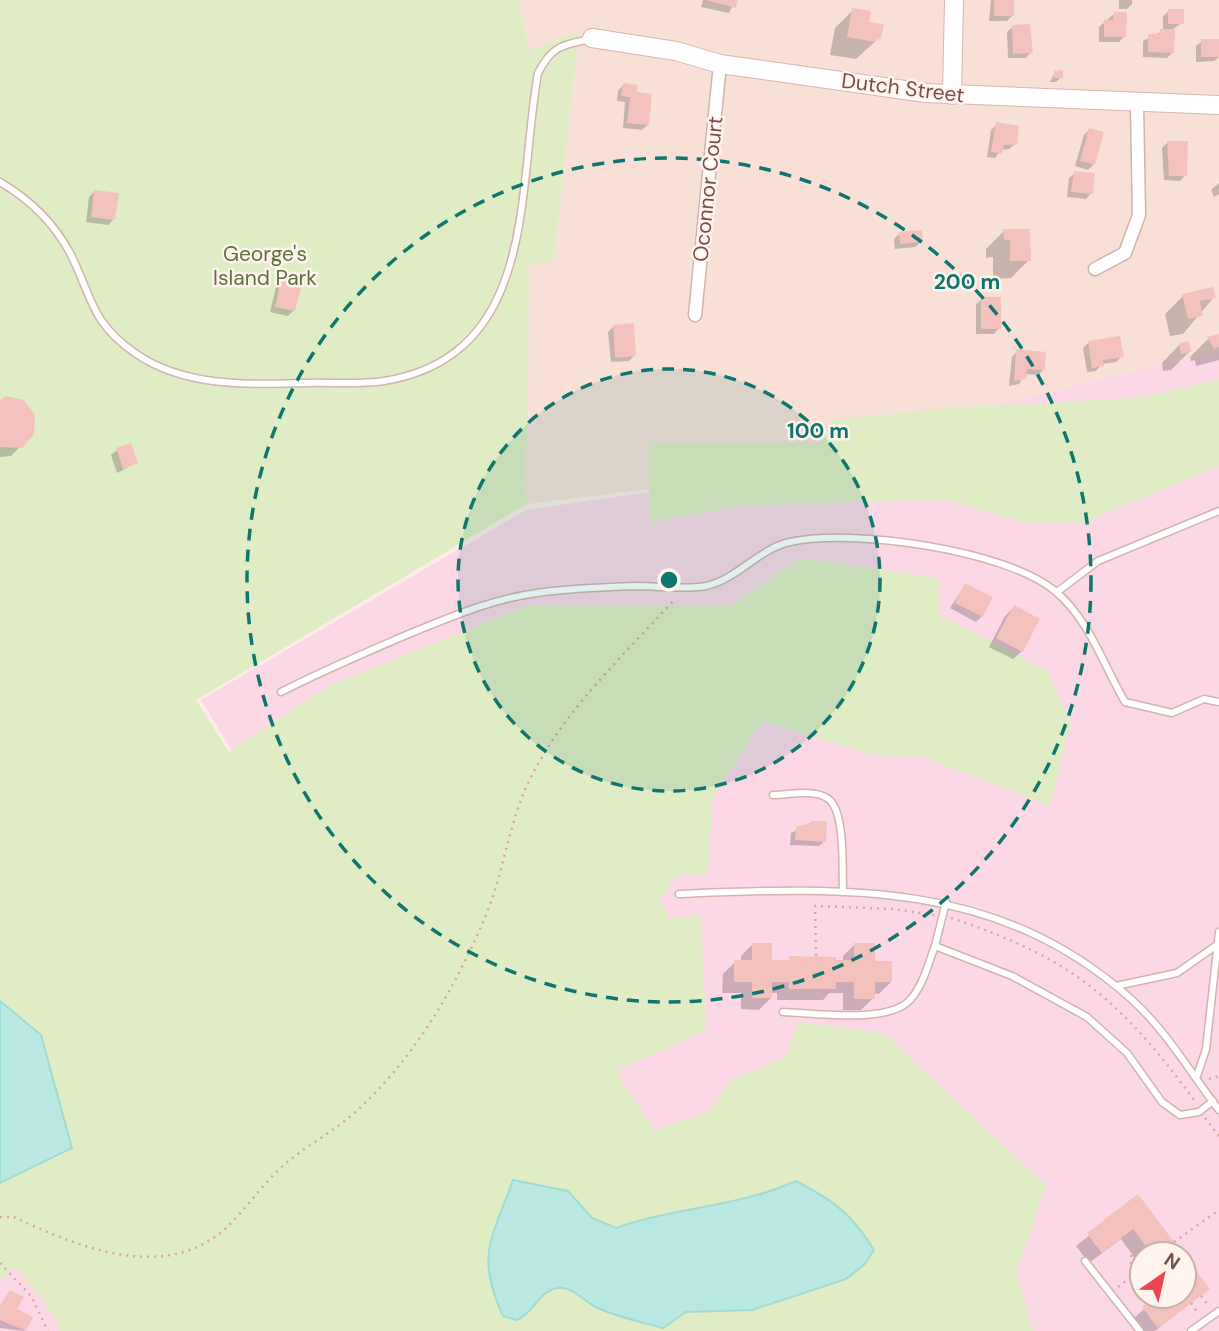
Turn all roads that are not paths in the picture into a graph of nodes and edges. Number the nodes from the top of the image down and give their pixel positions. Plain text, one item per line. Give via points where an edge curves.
1 (954, 0) edge
2 (592, 38) joint
3 (720, 64) junction
4 (952, 95) junction
5 (1137, 104) junction
6 (1219, 105) edge
7 (0, 182) edge
8 (1096, 269) dead end
9 (695, 315) dead end
10 (1219, 511) edge
11 (1057, 592) junction
12 (281, 692) dead end
13 (1219, 702) edge
14 (773, 795) dead end
15 (843, 892) junction
16 (679, 894) dead end
17 (946, 902) junction
18 (1219, 932) edge
19 (1217, 945) edge
20 (934, 946) junction
21 (1116, 986) junction
22 (783, 1012) dead end
23 (1197, 1076) junction
24 (1213, 1101) junction
25 (1219, 1110) edge
26 (1085, 1261) dead end
27 (1217, 1312) edge
28 (1140, 1331) edge
29 (1191, 1331) edge

1 - 4 street
2 - 3 street, Dutch Street via 676,51
2 - 7 lane via 562,45 547,55 538,73 514,258 495,310 477,334 454,353 420,371 384,381 249,385 164,369 110,332 88,301 70,254 47,219
3 - 4 street, Dutch Street
3 - 9 street, Oconnor Court
4 - 5 street, Dutch Street
5 - 6 street, Dutch Street
5 - 8 street via 1139,215 1125,253
10 - 11 lane via 1098,561
11 - 12 lane via 1023,569 946,549 870,538 791,542 728,579 706,586 589,587 486,603
11 - 13 lane via 1093,639 1125,702 1172,713 1204,699
14 - 15 lane via 812,794 835,805
15 - 16 lane
15 - 17 lane
17 - 20 lane
17 - 21 lane via 1007,920
18 - 19 lane
19 - 21 lane via 1177,973
19 - 23 lane via 1206,1049
20 - 22 lane via 923,979 909,1001 891,1012
20 - 24 lane via 1012,976 1087,1017 1127,1053 1162,1101 1180,1115 1199,1112
21 - 23 lane via 1153,1021
23 - 24 lane
24 - 25 lane
26 - 28 lane
27 - 29 lane

